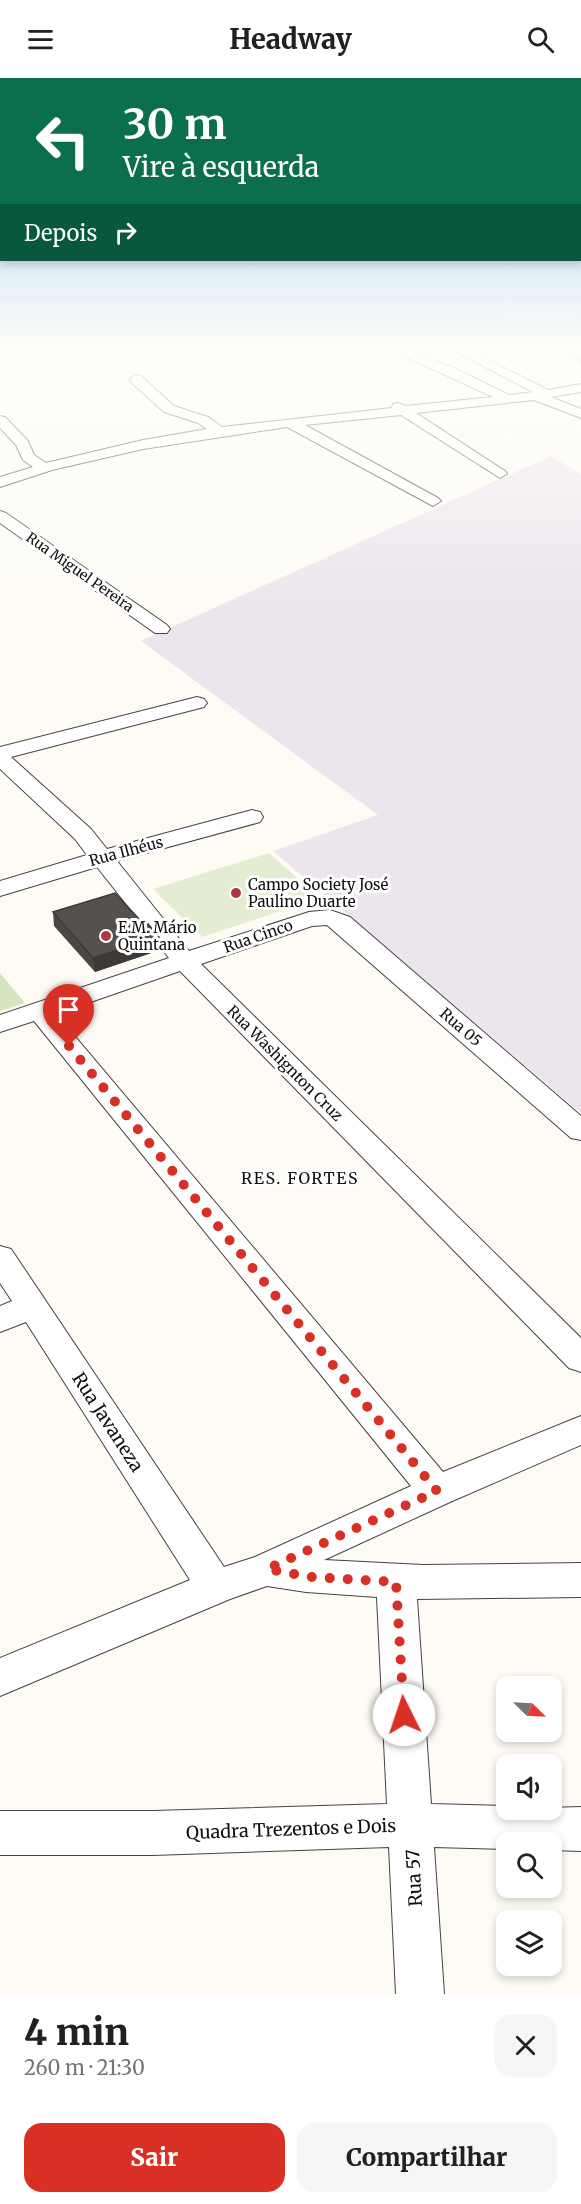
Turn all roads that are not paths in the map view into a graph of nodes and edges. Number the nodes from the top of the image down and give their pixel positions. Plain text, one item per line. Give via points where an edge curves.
1 (13, 433) edge
2 (197, 433) edge
3 (310, 433) edge
4 (437, 433) edge
5 (40, 466) junction
6 (500, 474) dead end
7 (0, 476) edge
8 (0, 482) edge
9 (433, 501) dead end
10 (0, 516) edge
11 (161, 629) dead end
12 (197, 703) dead end
13 (3, 764) edge
14 (252, 817) dead end
15 (101, 858) junction
16 (0, 889) edge
17 (341, 922) joint
18 (184, 962) junction
19 (39, 1010) junction
20 (0, 1024) edge
21 (581, 1131) edge
22 (0, 1257) edge
23 (32, 1306) junction
24 (0, 1320) edge
25 (581, 1359) edge
26 (581, 1430) edge
27 (437, 1491) junction
28 (267, 1569) junction
29 (581, 1580) edge
30 (396, 1582) junction
31 (216, 1587) junction
32 (0, 1677) edge
33 (411, 1826) junction
34 (581, 1829) edge
35 (0, 1833) edge
36 (420, 1994) edge

1 - 5 street via 28,457
2 - 5 street
3 - 9 street
4 - 6 street
5 - 7 street
5 - 8 street
10 - 11 street, Rua Miguel Pereira
12 - 13 street
13 - 15 street, Rua Washignton Cruz via 83,834
14 - 15 street, Rua Ilhéus
15 - 16 street, Rua Ilhéus
15 - 18 street, Rua Washignton Cruz
17 - 18 street, Rua Cinco via 330,917 309,918
17 - 21 street, Rua 05
18 - 19 street, Rua Cinco
18 - 25 street, Rua Washignton Cruz
19 - 20 street, Rua Cinco
19 - 27 street
22 - 23 street, Rua Javaneza
23 - 24 street
23 - 31 street, Rua Javaneza
26 - 27 street
27 - 28 street
28 - 30 street via 311,1577
28 - 31 street
29 - 30 street
30 - 33 street, Rua 57
31 - 32 street
33 - 34 street, Quadra Trezentos e Dois
33 - 35 street, Quadra Trezentos e Dois
33 - 36 street, Rua 57

